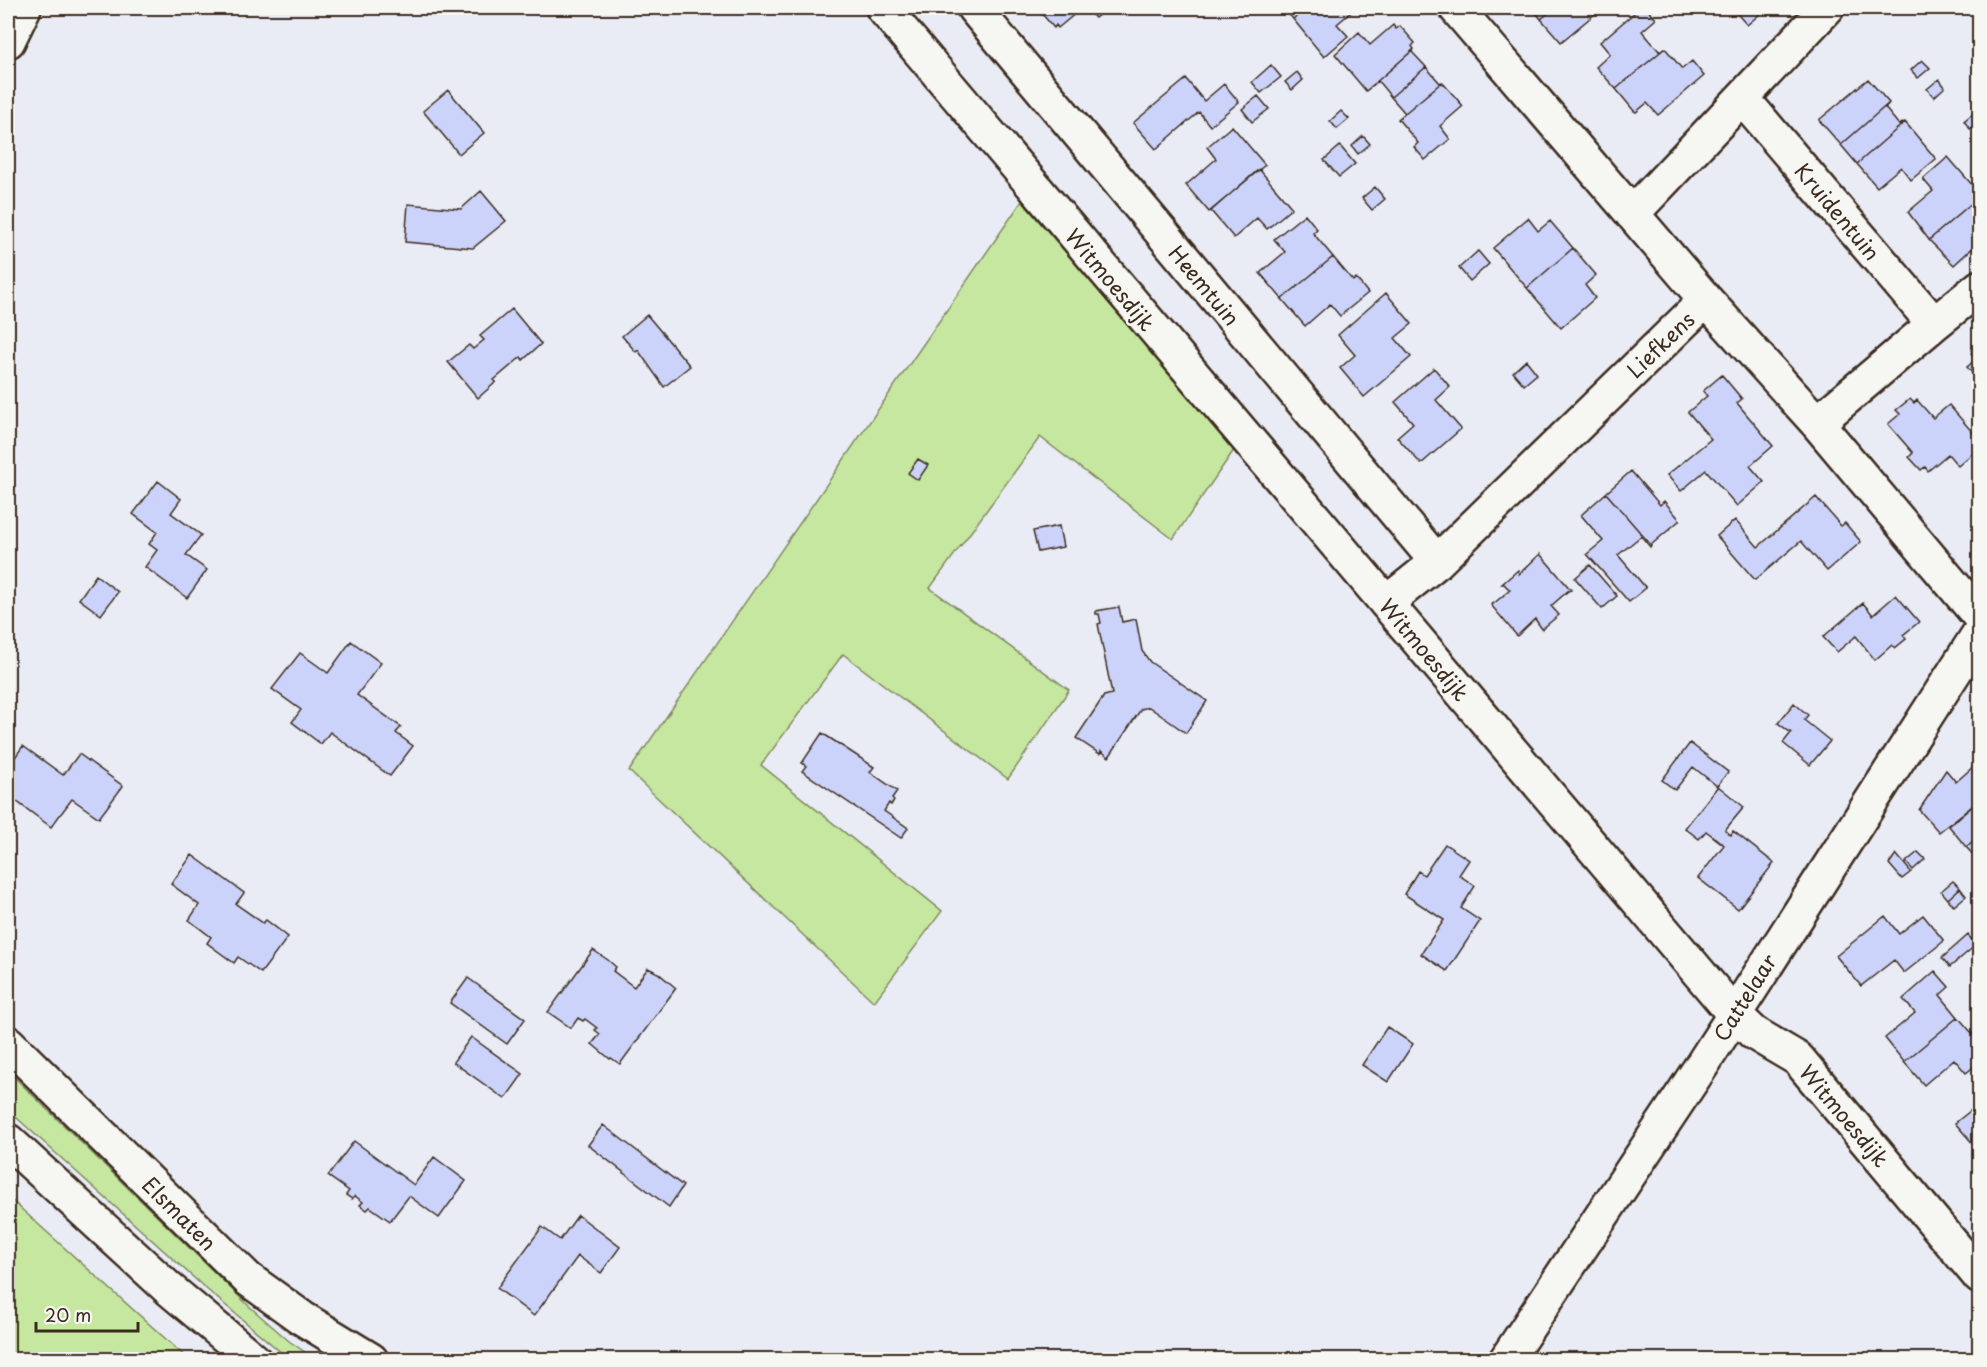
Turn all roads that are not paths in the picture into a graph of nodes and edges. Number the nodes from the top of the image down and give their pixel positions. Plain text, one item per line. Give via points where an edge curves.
1 (24, 8) edge
2 (883, 8) edge
3 (974, 8) edge
4 (1456, 8) edge
5 (1827, 8) edge
6 (8, 41) edge
7 (1742, 98) junction
8 (1632, 214) junction
9 (1980, 287) edge
10 (1706, 300) junction
11 (1935, 324) junction
12 (1817, 423) junction
13 (1437, 562) junction
14 (1386, 603) junction
15 (1980, 617) edge
16 (1980, 632) edge
17 (1734, 1013) junction
18 (8, 1043) edge
19 (8, 1141) edge
20 (1980, 1277) edge
21 (254, 1359) edge
22 (371, 1359) edge
23 (1506, 1359) edge

1 - 6 street
2 - 14 street, Witmoesdijk
3 - 13 street, Heemtuin
4 - 8 street, Liefkens
5 - 7 street
7 - 8 street
7 - 11 street, Kruidentuin
8 - 10 street, Liefkens
9 - 11 street
10 - 12 street
10 - 13 street, Liefkens
11 - 12 street
12 - 15 street
13 - 14 street, Liefkens
14 - 17 street, Witmoesdijk
16 - 17 street, Cattelaar
17 - 20 street, Witmoesdijk via 1754,1033 1798,1059
17 - 23 street, Cattelaar
18 - 22 street, Elsmaten via 248,1279 302,1318
19 - 21 street via 168,1288

